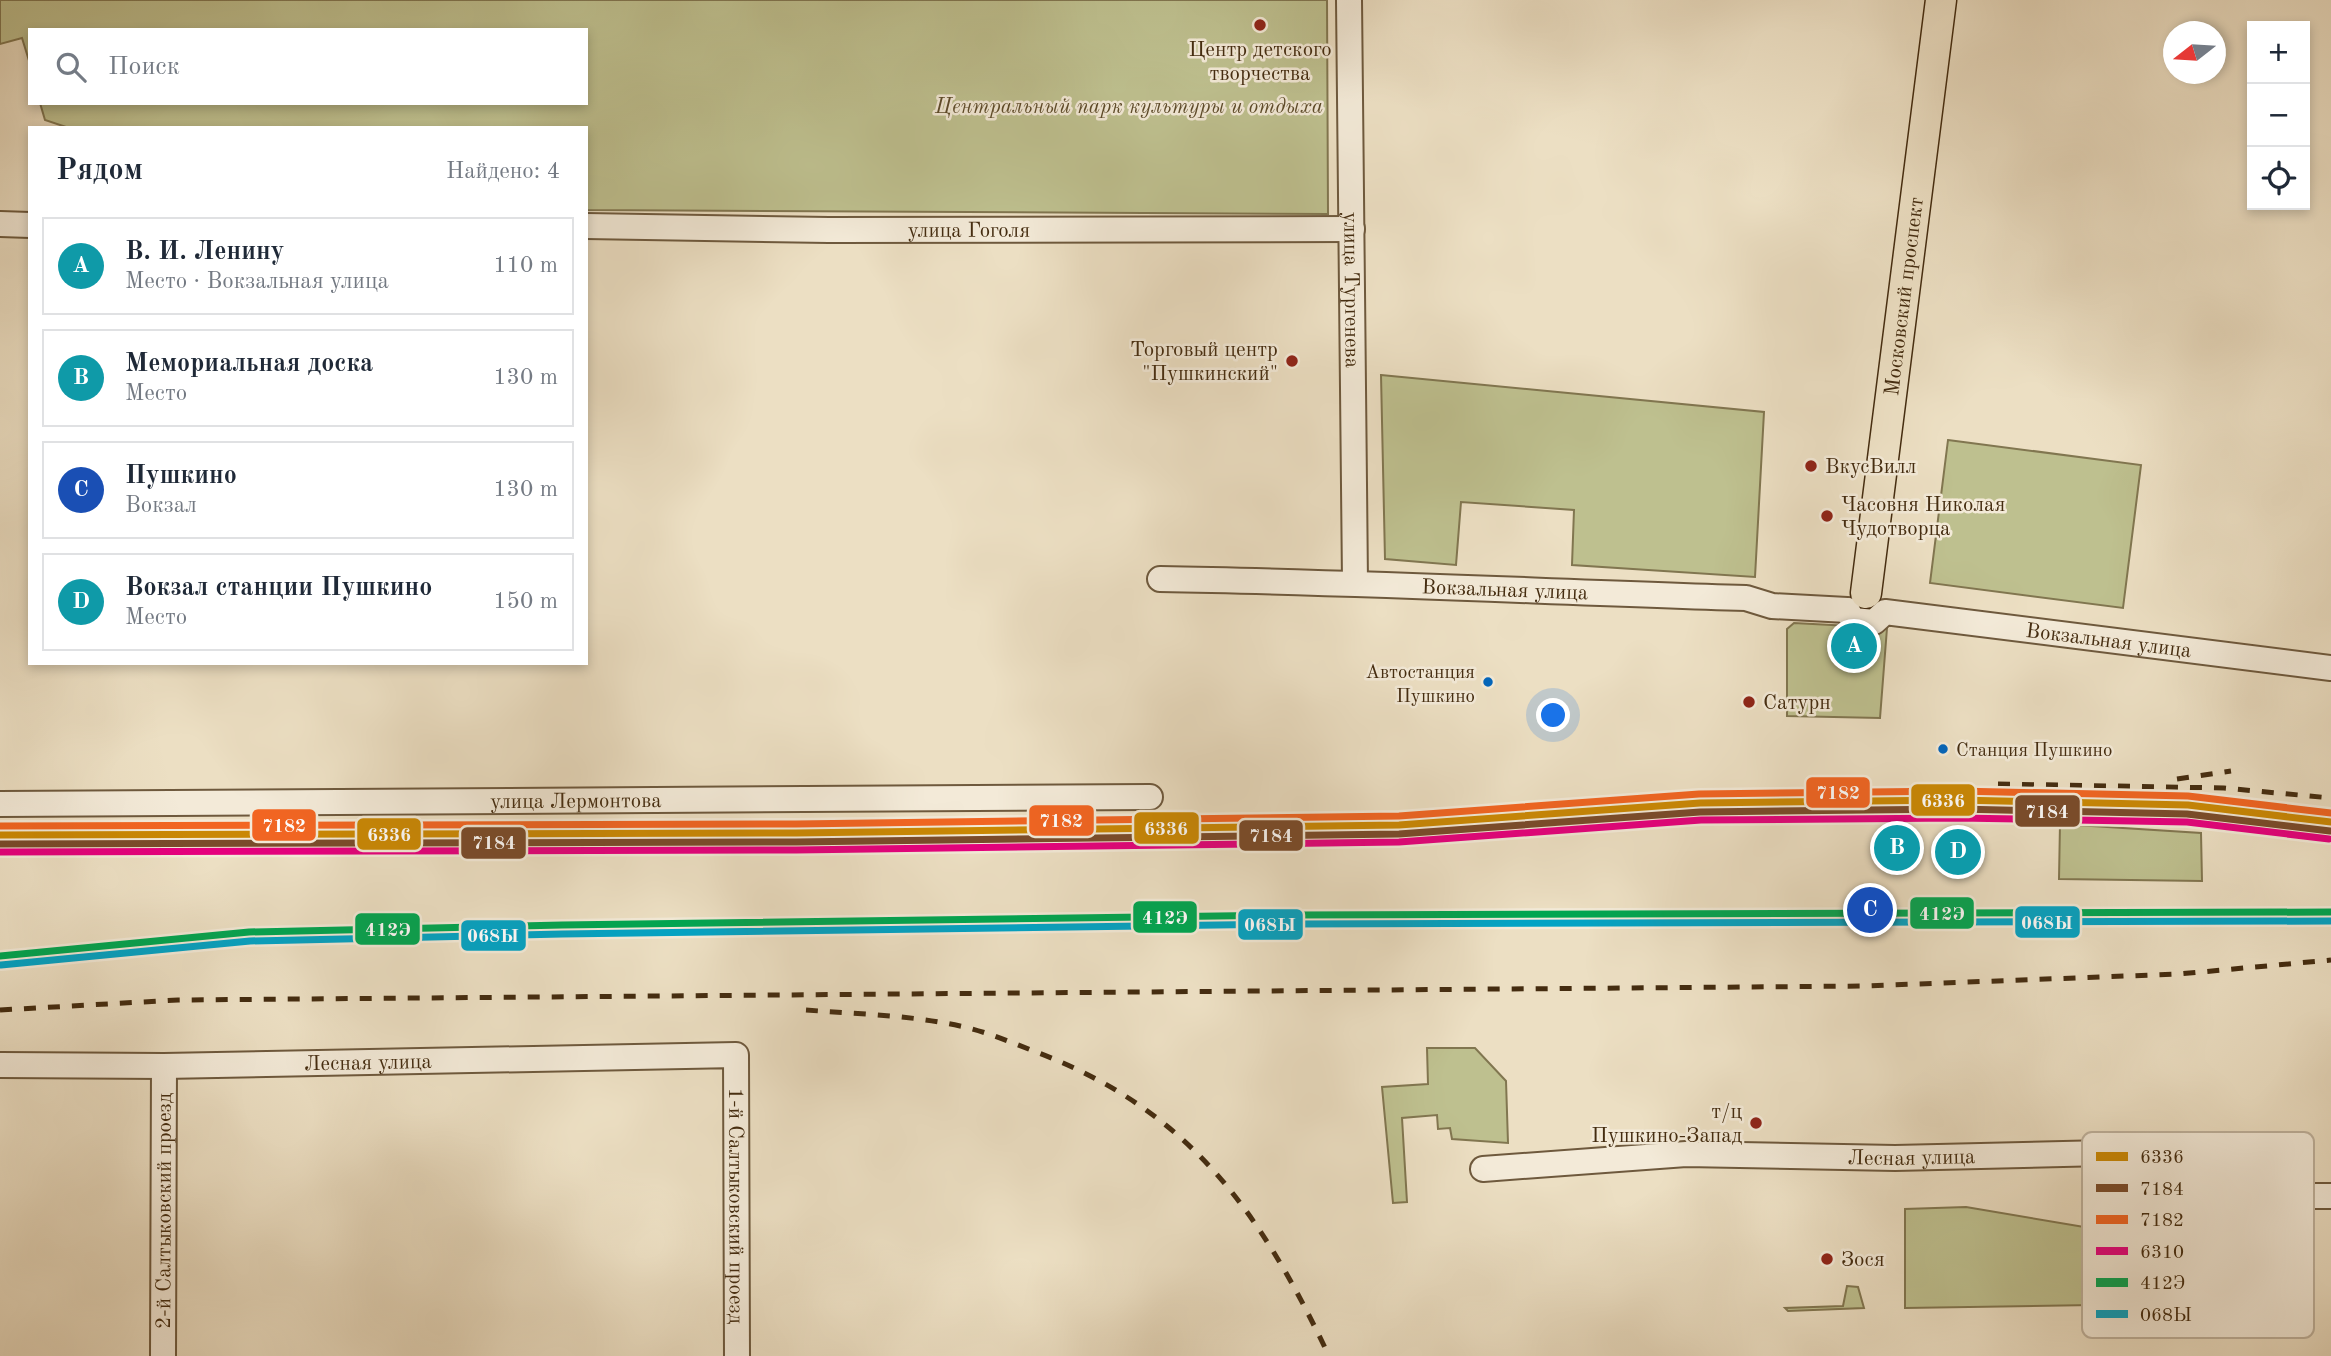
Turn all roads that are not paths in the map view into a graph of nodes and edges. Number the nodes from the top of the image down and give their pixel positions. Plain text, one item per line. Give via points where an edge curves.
1 (1349, 0) edge
2 (1941, 0) edge
3 (0, 225) edge
4 (28, 225) edge
5 (588, 226) edge
6 (1352, 229) junction
7 (1160, 579) dead end
8 (1355, 582) junction
9 (1866, 605) junction
10 (2331, 668) edge
11 (1150, 797) dead end
12 (0, 804) edge
13 (736, 1055) joint
14 (0, 1065) edge
15 (164, 1066) junction
16 (2082, 1154) edge
17 (1483, 1169) dead end
18 (163, 1356) edge
19 (737, 1356) edge

1 - 6 street, улица Тургенева
2 - 9 main road, Московский проспект
3 - 4 street
5 - 6 street, улица Гоголя
6 - 8 street, улица Тургенева
7 - 8 street, Вокзальная улица
8 - 9 street, Вокзальная улица via 1746,598 1772,606
9 - 10 street, Вокзальная улица
11 - 12 street, улица Лермонтова
13 - 15 street, Лесная улица
13 - 19 street, 1-й Салтыковский проезд
14 - 15 street, Лесная улица
15 - 18 street, 2-й Салтыковский проезд
16 - 17 street, Лесная улица via 1895,1158 1686,1154

